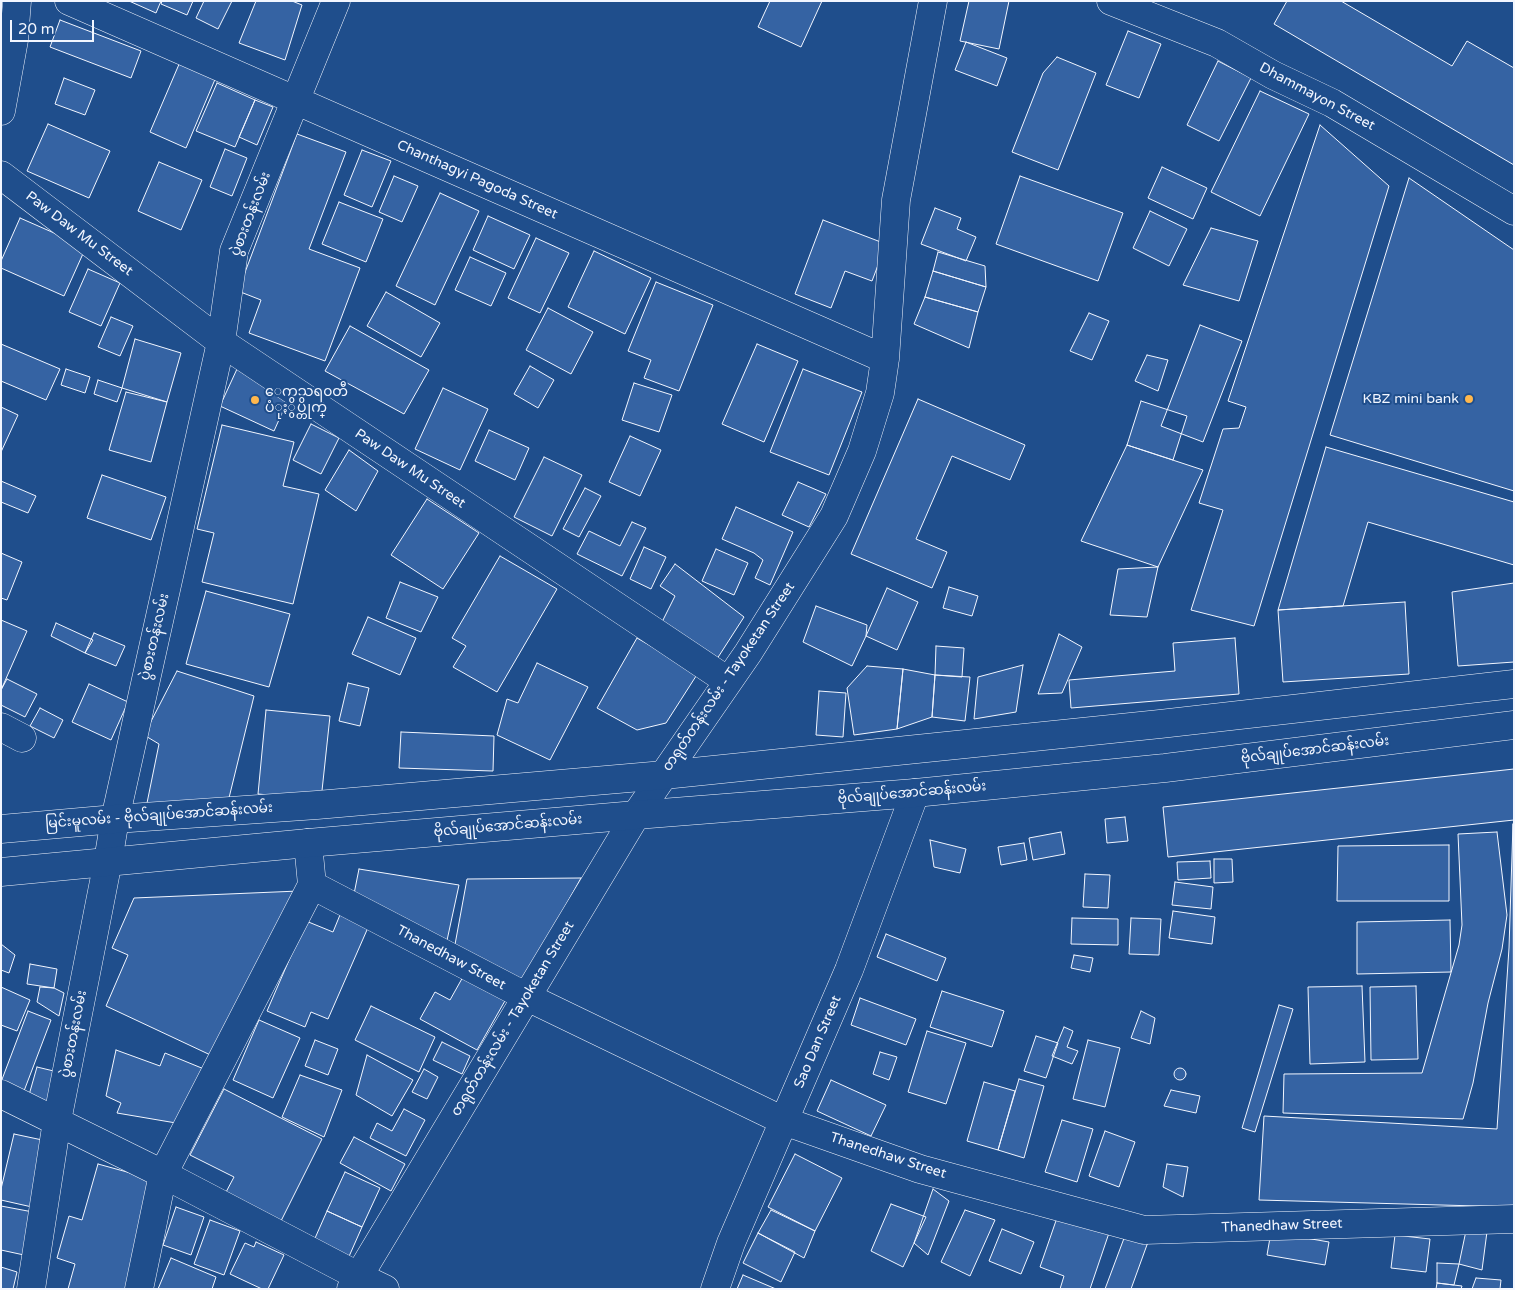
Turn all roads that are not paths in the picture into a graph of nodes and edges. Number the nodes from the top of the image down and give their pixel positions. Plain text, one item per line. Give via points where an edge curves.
1 (17, 1) edge
2 (69, 1) edge
3 (336, 1) edge
4 (933, 1) edge
5 (1111, 1) edge
6 (296, 101) junction
7 (1, 111) edge
8 (1, 175) edge
9 (1514, 211) edge
10 (221, 342) junction
11 (884, 359) junction
12 (728, 681) junction
13 (1514, 684) edge
14 (1514, 725) edge
15 (664, 775) junction
16 (915, 793) junction
17 (636, 815) junction
18 (115, 819) junction
19 (1, 829) edge
20 (308, 843) junction
21 (108, 861) junction
22 (1, 872) edge
23 (312, 885) junction
24 (526, 997) junction
25 (1, 1094) edge
26 (57, 1121) junction
27 (784, 1121) junction
28 (164, 1174) junction
29 (1514, 1219) edge
30 (354, 1282) edge
31 (31, 1289) edge
32 (139, 1289) edge
33 (385, 1289) edge
34 (714, 1289) edge

1 - 7 main road via 14,40
2 - 6 main road, Chanthagyi Pagoda Street
3 - 6 main road, ပွဲစားတန်းလမ်း
4 - 11 main road, တရုတ်တန်းလမ်း - Tayoketan Street via 896,200
5 - 9 main road, Dhammayon Street via 1216,43 1332,103
6 - 10 main road, ပွဲစားတန်းလမ်း via 234,250
6 - 11 main road, Chanthagyi Pagoda Street
8 - 10 main road, Paw Daw Mu Street
10 - 12 main road, Paw Daw Mu Street
10 - 18 main road, ပွဲစားတန်းလမ်း
11 - 12 main road, တရုတ်တန်းလမ်း - Tayoketan Street via 880,393 862,451 834,516
12 - 15 main road, တရုတ်တန်းလမ်း - Tayoketan Street
13 - 15 main road
14 - 16 main road, ဗိုလ်ချုပ်အောင်ဆန်းလမ်း via 1165,768
15 - 17 main road, တရုတ်တန်းလမ်း - Tayoketan Street
15 - 18 main road, မြင်းမူလမ်း - ဗိုလ်ချုပ်အောင်ဆန်းလမ်း
16 - 17 main road, ဗိုလ်ချုပ်အောင်ဆန်းလမ်း
16 - 27 main road, Sao Dan Street via 849,970
17 - 20 main road, ဗိုလ်ချုပ်အောင်ဆန်းလမ်း
17 - 24 main road, တရုတ်တန်းလမ်း - Tayoketan Street
18 - 19 main road, မြင်းမူလမ်း - ဗိုလ်ချုပ်အောင်ဆန်းလမ်း
18 - 21 main road, ပွဲစားတန်းလမ်း
20 - 21 main road
20 - 23 main road
21 - 22 main road
21 - 26 main road, ပွဲစားတန်းလမ်း
23 - 24 main road, Thanedhaw Street
23 - 28 main road
24 - 27 main road, Thanedhaw Street
24 - 30 main road, တရုတ်တန်းလမ်း - Tayoketan Street
25 - 26 main road
26 - 28 main road
26 - 31 main road, ပွဲစားတန်းလမ်း
27 - 29 main road, Thanedhaw Street via 920,1169 1144,1230
27 - 34 main road, Sao Dan Street
28 - 30 main road
28 - 32 main road
30 - 33 main road

